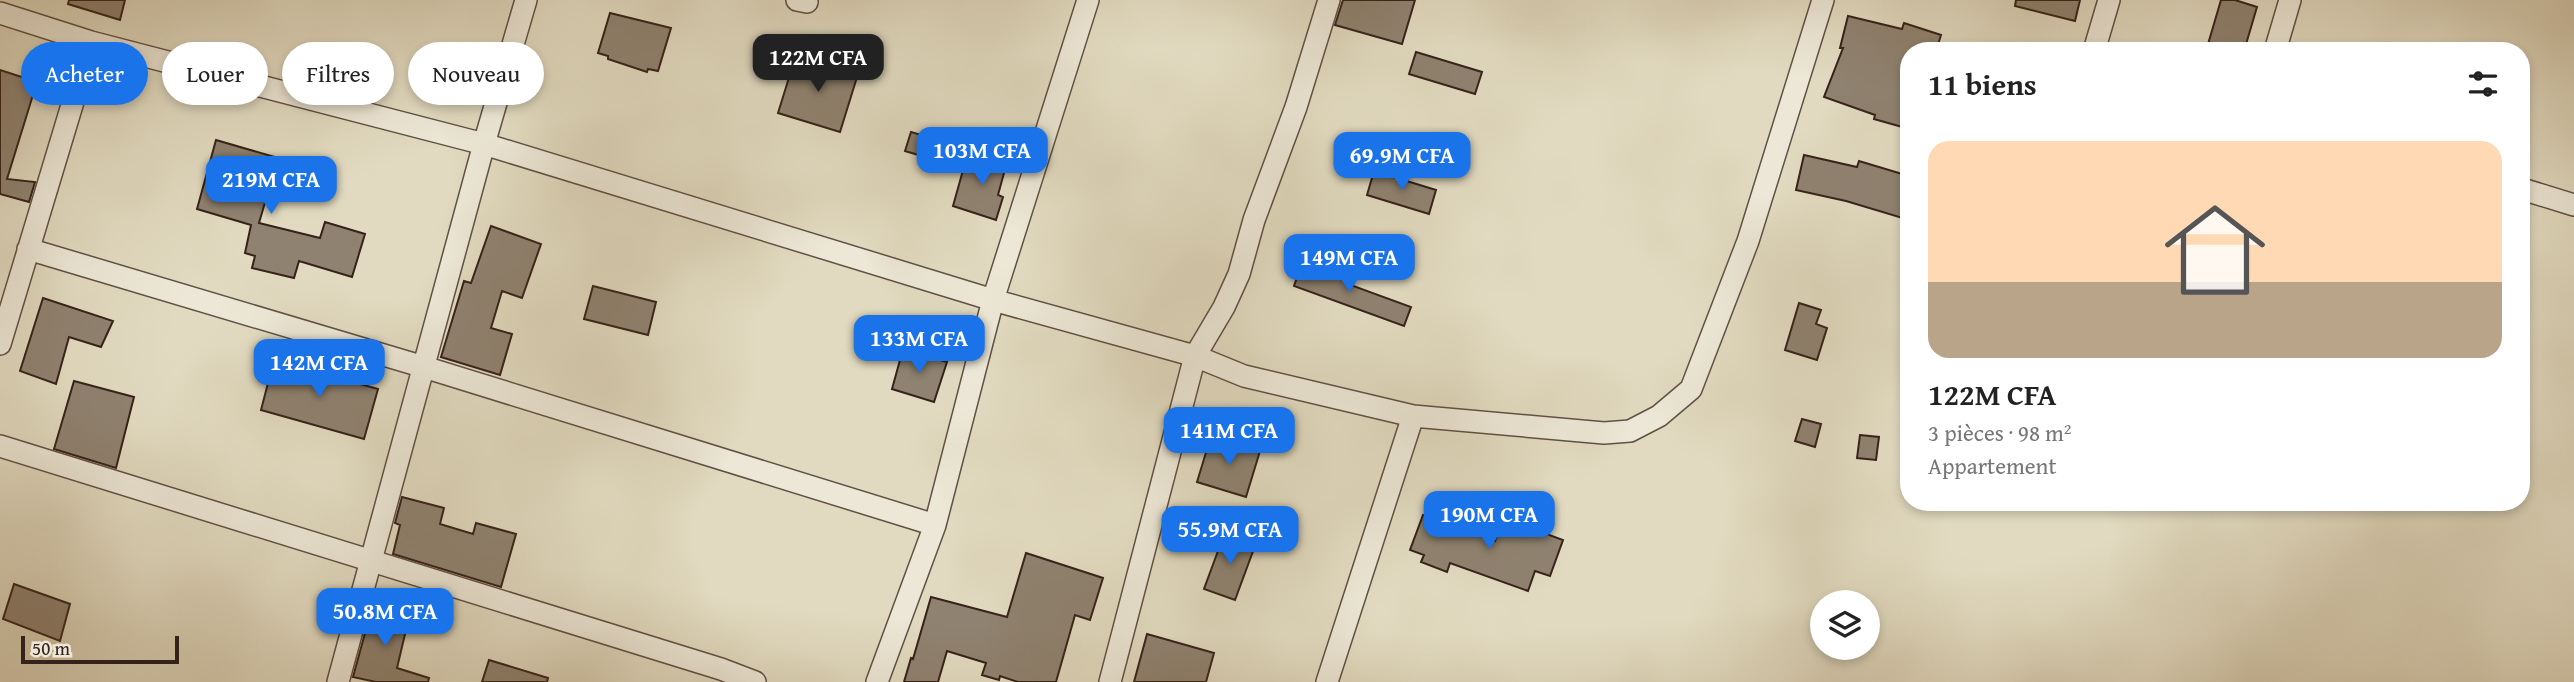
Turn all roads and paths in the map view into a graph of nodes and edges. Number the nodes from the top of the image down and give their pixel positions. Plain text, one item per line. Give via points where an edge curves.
1 (526, 0) edge
2 (1088, 0) edge
3 (1329, 0) edge
4 (1823, 0) edge
5 (2109, 0) edge
6 (2290, 0) edge
7 (0, 13) edge
8 (91, 42) edge
9 (2097, 42) edge
10 (2277, 42) edge
11 (148, 57) edge
12 (72, 105) edge
13 (484, 145) junction
14 (2530, 191) edge
15 (2574, 205) edge
16 (28, 249) junction
17 (993, 300) junction
18 (0, 344) edge
19 (1195, 356) junction
20 (424, 367) junction
21 (1413, 416) junction
22 (0, 446) edge
23 (935, 525) junction
24 (370, 560) junction
25 (338, 682) edge
26 (755, 682) edge
27 (877, 682) edge
28 (1111, 682) edge
29 (1327, 682) edge

1 - 13 street
2 - 17 street
3 - 19 street via 1239,274
4 - 21 street via 1748,241 1691,389 1660,416 1630,431 1604,433
5 - 9 street
6 - 10 street
7 - 8 street
11 - 13 street
12 - 16 street
13 - 17 street
13 - 20 street
14 - 15 street
16 - 18 street
16 - 20 street
17 - 19 street
17 - 23 street
19 - 21 street via 1244,376
19 - 28 street
20 - 23 street
20 - 24 street
21 - 29 street
22 - 24 street
23 - 27 street
24 - 25 street
24 - 26 street

